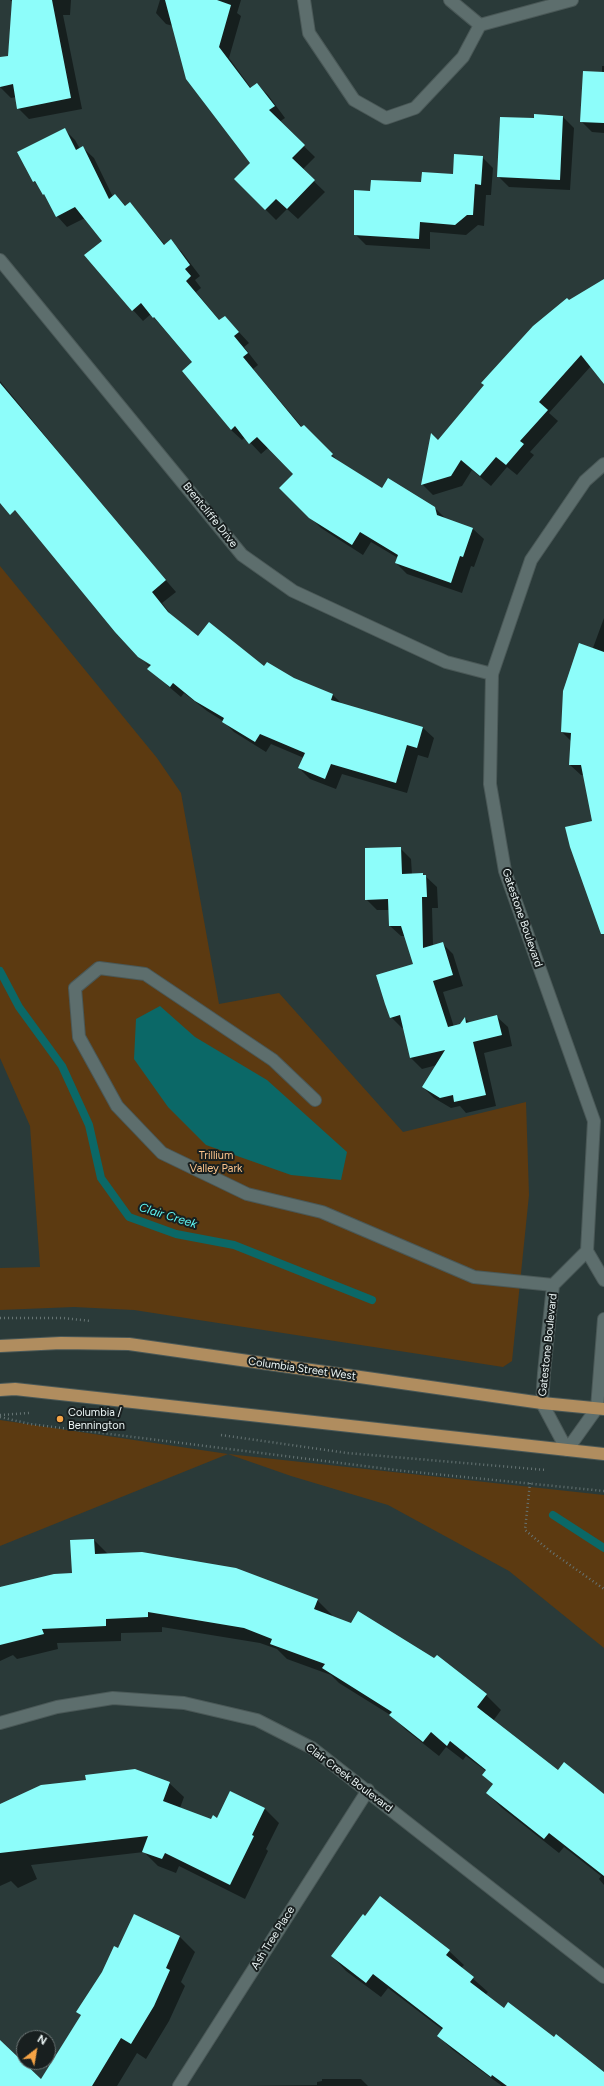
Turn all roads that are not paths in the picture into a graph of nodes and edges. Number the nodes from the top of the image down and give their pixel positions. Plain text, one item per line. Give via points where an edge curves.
1 (304, 0) edge
2 (450, 0) edge
3 (572, 0) edge
4 (480, 25) junction
5 (0, 260) edge
6 (604, 464) edge
7 (492, 674) junction
8 (315, 1100) dead end
9 (588, 1251) junction
10 (604, 1280) edge
11 (553, 1285) junction
12 (604, 1319) edge
13 (0, 1346) edge
14 (0, 1390) edge
15 (542, 1403) junction
16 (601, 1408) edge
17 (567, 1450) junction
18 (604, 1454) edge
19 (0, 1723) edge
20 (368, 1790) junction
21 (604, 1978) edge
22 (179, 2086) edge

1 - 4 street via 309,33 354,100 386,118 415,108 463,57
2 - 4 street
3 - 4 street
5 - 7 street, Brentcliffe Drive via 242,556 293,592 446,662
6 - 7 street, Gatestone Boulevard via 585,481 531,560
7 - 9 street, Gatestone Boulevard via 490,784 505,872 594,1122
8 - 11 street via 273,1060 145,974 99,968 75,988 79,1037 117,1106 162,1153 247,1194 322,1212 474,1277
9 - 10 street
9 - 11 street, Gatestone Boulevard
11 - 15 street, Gatestone Boulevard
12 - 16 street
13 - 15 main road, Columbia Street West via 61,1343 129,1344
14 - 17 main road
15 - 16 main road, Columbia Street West
15 - 17 street, Gatestone Boulevard
16 - 17 street
17 - 18 main road
19 - 20 street, Clair Creek Boulevard via 57,1707 113,1698 184,1703 257,1720 312,1748
20 - 21 street, Clair Creek Boulevard
20 - 22 street, Ash Tree Place

